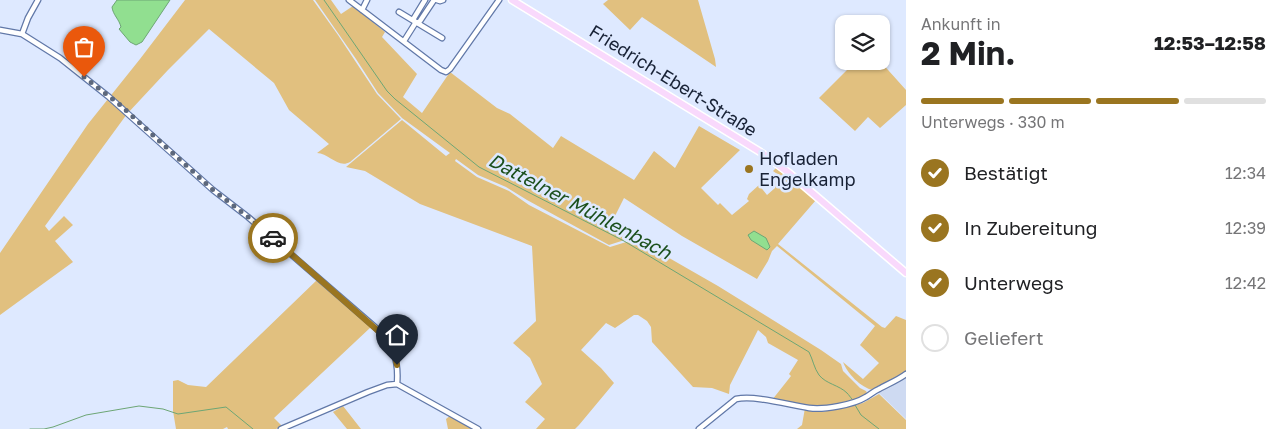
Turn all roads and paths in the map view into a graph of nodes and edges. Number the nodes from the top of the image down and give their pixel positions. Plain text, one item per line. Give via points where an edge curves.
1 (38, 0) edge
2 (349, 0) edge
3 (367, 0) edge
4 (425, 0) edge
5 (436, 0) edge
6 (443, 0) edge
7 (499, 0) edge
8 (512, 0) edge
9 (362, 10) junction
10 (399, 12) dead end
11 (416, 22) junction
12 (0, 30) edge
13 (22, 34) junction
14 (442, 38) dead end
15 (404, 41) junction
16 (906, 272) edge
17 (906, 374) edge
18 (397, 384) junction
19 (281, 429) edge
20 (478, 429) edge
21 (699, 429) edge

1 - 13 street
2 - 9 street
3 - 9 street
4 - 11 street via 414,18
5 - 6 street
5 - 11 street
7 - 15 street via 446,72
8 - 16 main road, Friedrich-Ebert-Straße via 769,158
9 - 15 street
10 - 11 street
11 - 14 street
11 - 15 street
12 - 13 street
13 - 18 street via 60,58 109,97 376,328 393,348
17 - 21 street via 865,398 834,406 812,408 736,399
18 - 19 street via 368,392
18 - 20 street

